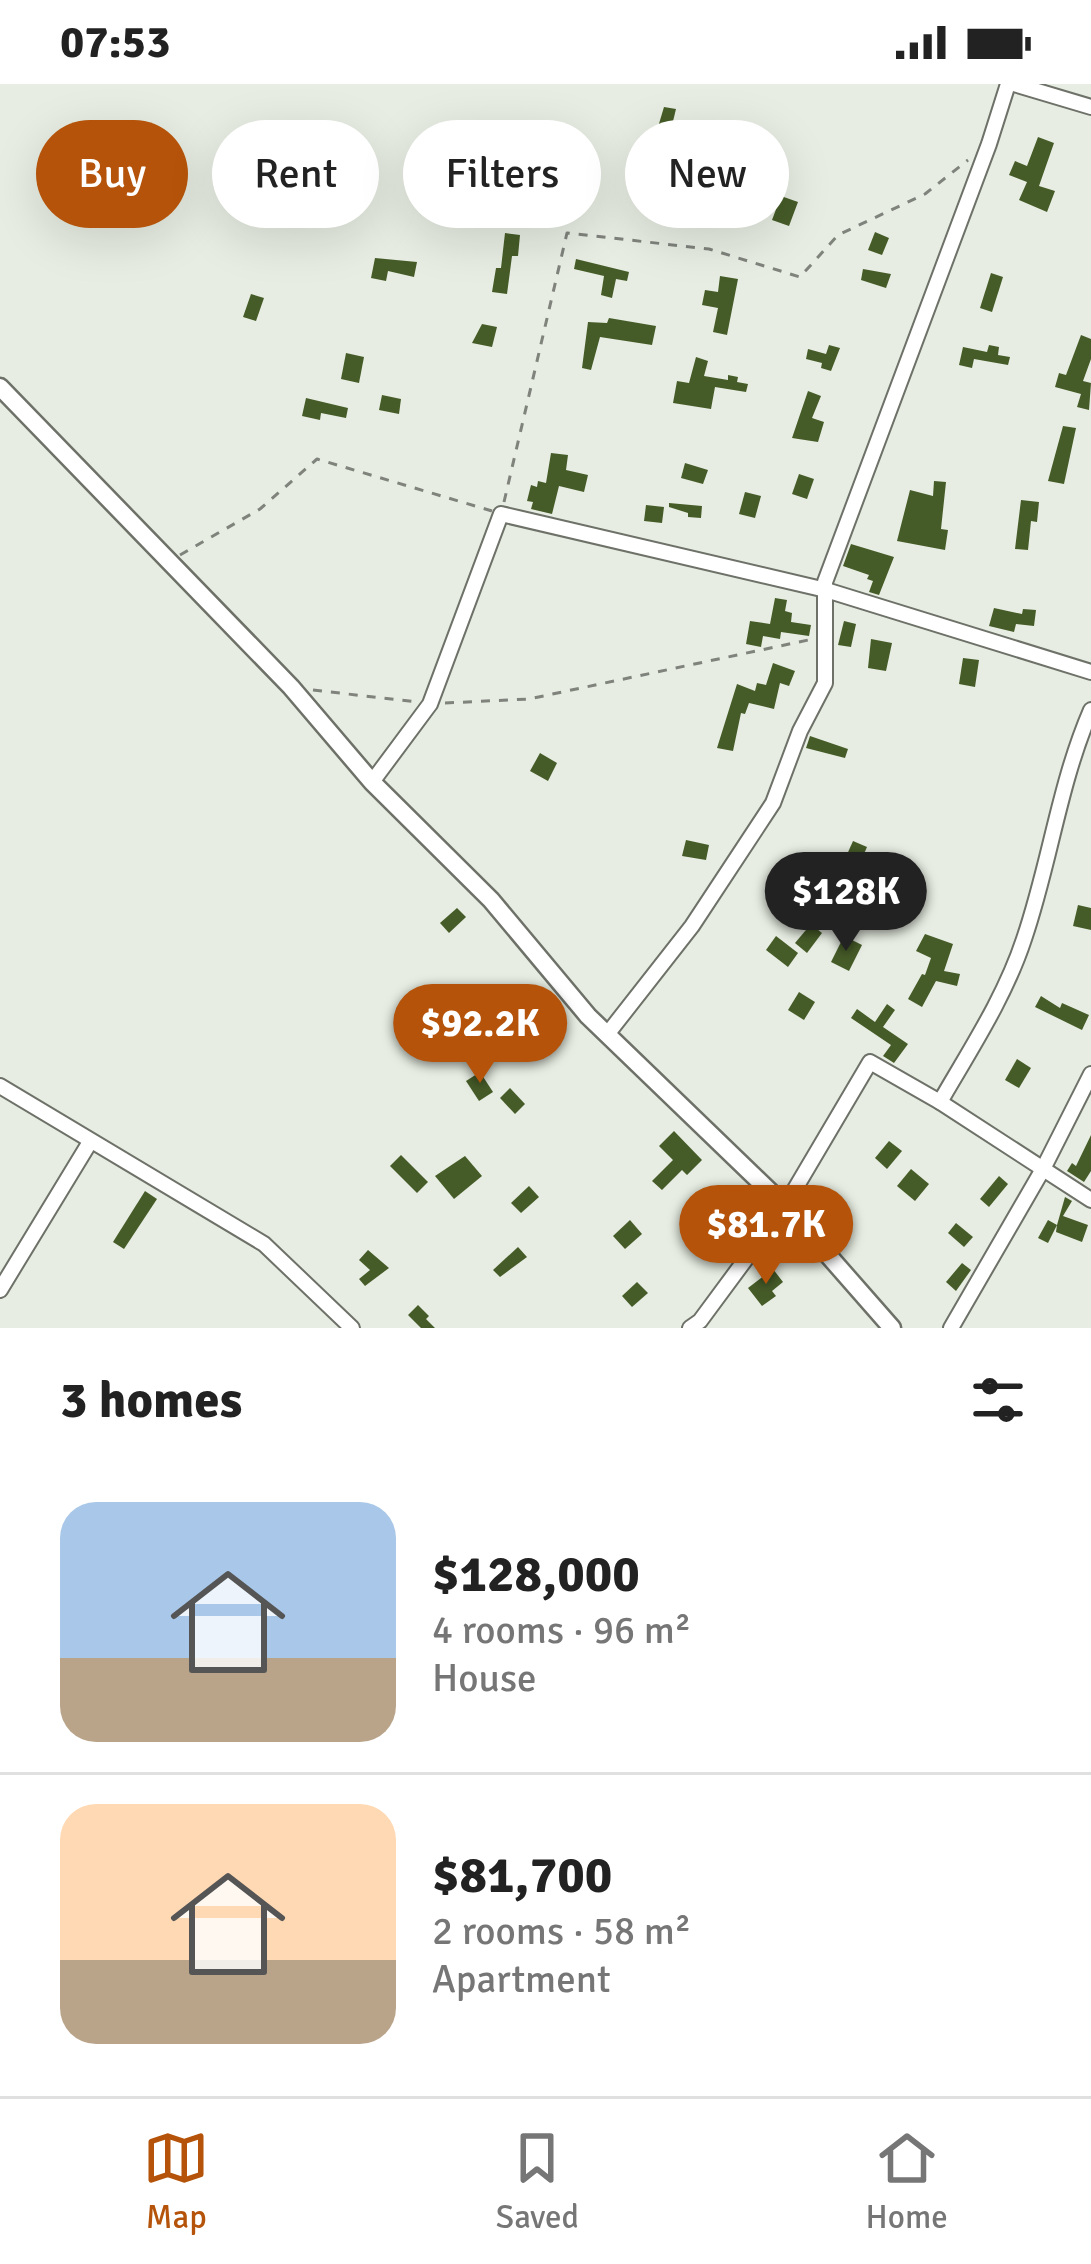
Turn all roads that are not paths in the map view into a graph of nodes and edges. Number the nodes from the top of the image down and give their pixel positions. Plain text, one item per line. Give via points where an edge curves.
1 (1011, 84) edge
2 (1091, 107) edge
3 (0, 387) edge
4 (826, 590) junction
5 (1091, 672) edge
6 (1091, 710) edge
7 (372, 782) junction
8 (609, 1032) junction
9 (1091, 1074) edge
10 (0, 1086) edge
11 (940, 1102) junction
12 (90, 1142) junction
13 (1042, 1169) junction
14 (1091, 1200) edge
15 (785, 1206) junction
16 (0, 1290) edge
17 (352, 1328) edge
18 (690, 1328) edge
19 (892, 1328) edge
20 (951, 1328) edge

1 - 2 street
1 - 4 street
3 - 7 street via 291,687
4 - 5 street
4 - 7 street via 501,514 430,704
4 - 8 street via 825,683 773,803
6 - 11 street via 1071,756 1023,944
7 - 8 street
8 - 15 street
9 - 13 street
10 - 12 street
11 - 13 street
11 - 15 street via 870,1062
12 - 16 street
12 - 17 street via 264,1244
13 - 14 street
13 - 20 street
15 - 18 street
15 - 19 street

